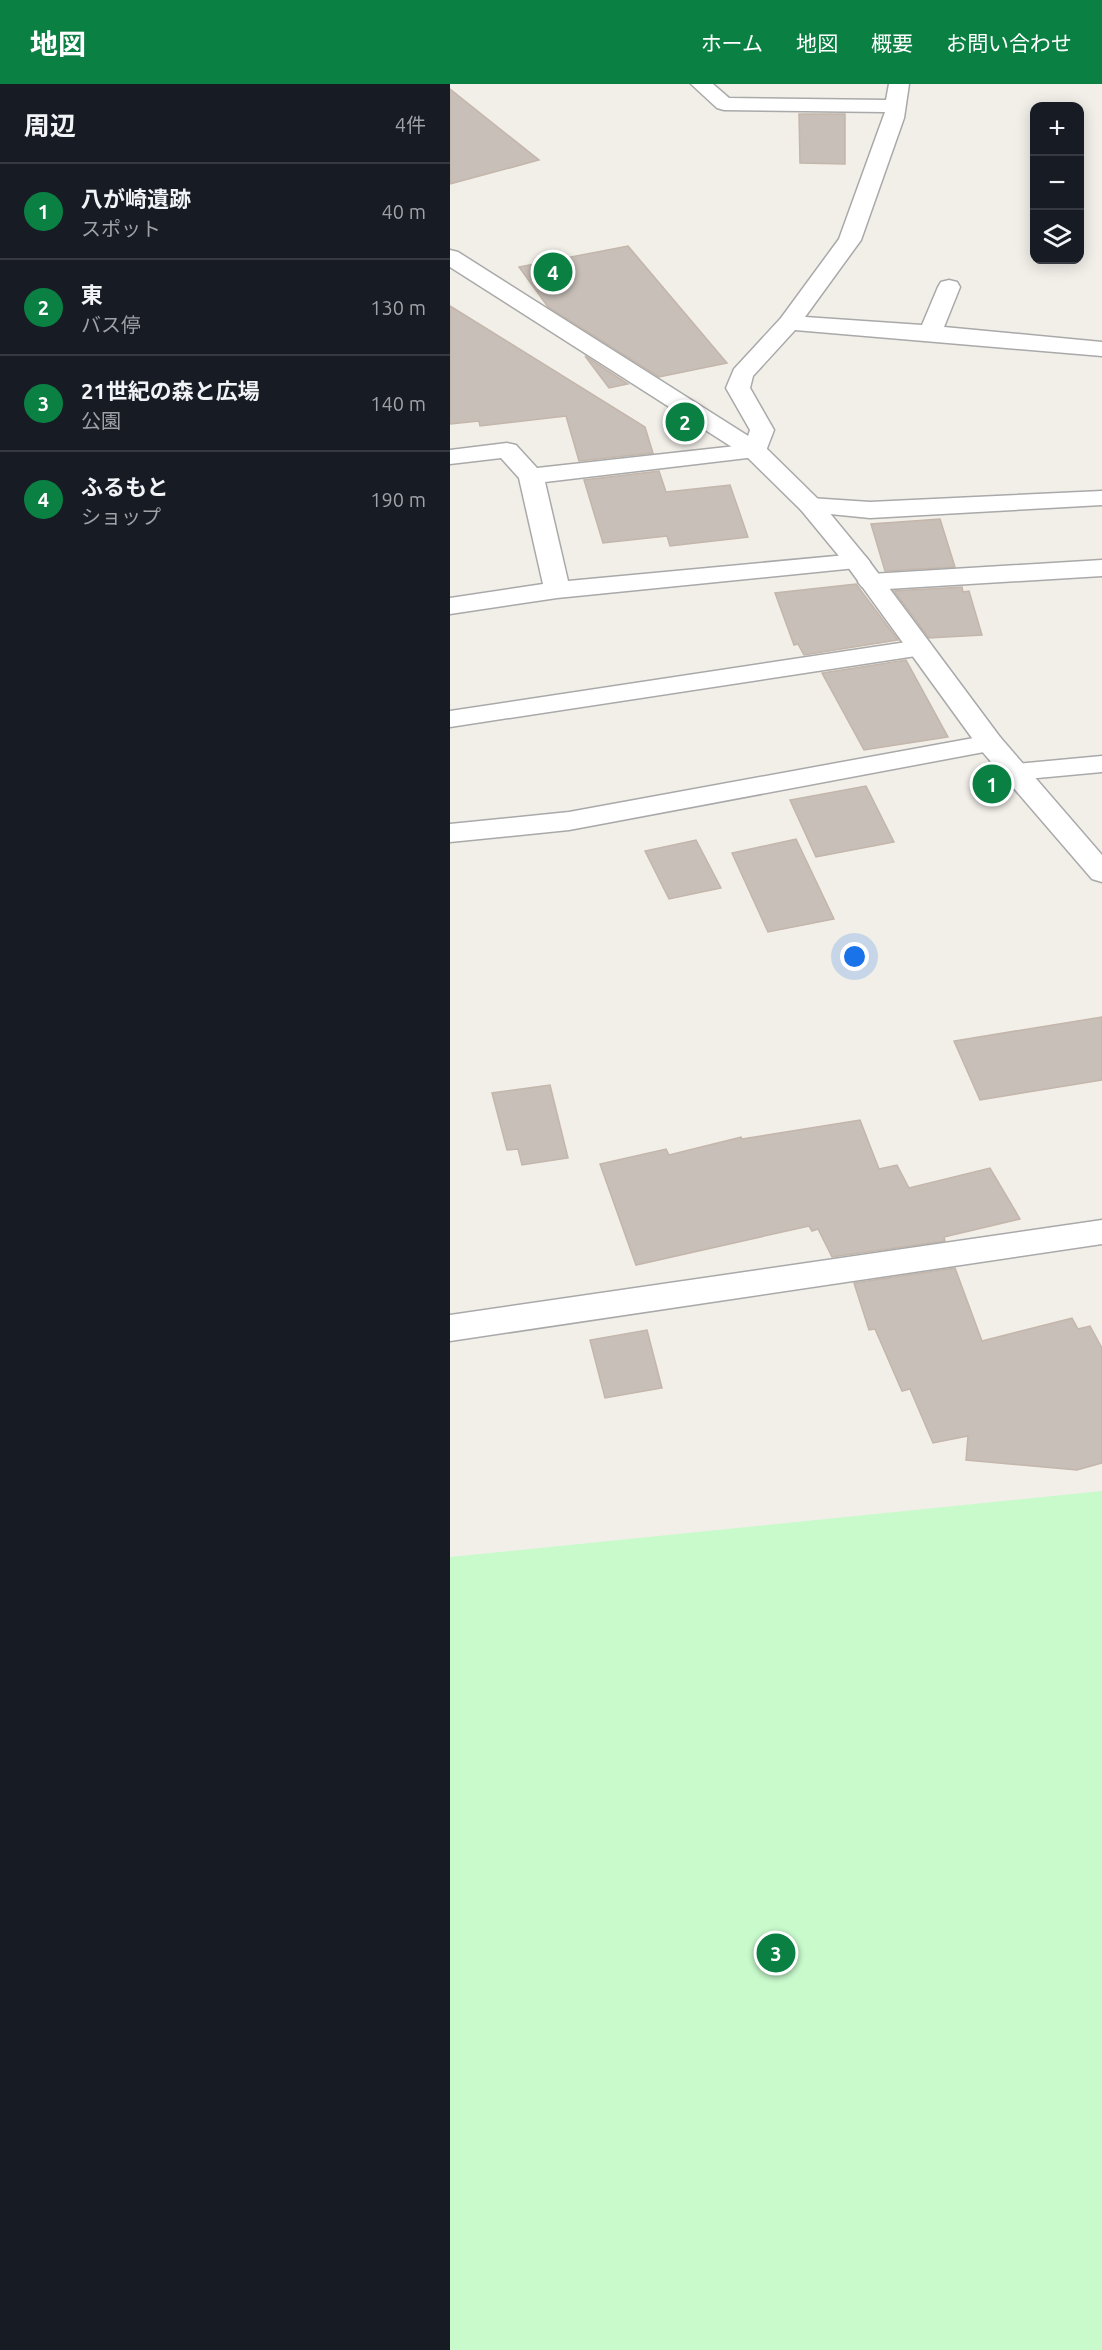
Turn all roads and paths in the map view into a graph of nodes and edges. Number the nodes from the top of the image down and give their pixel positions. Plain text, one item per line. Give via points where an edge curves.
1 (701, 84) edge
2 (899, 84) edge
3 (894, 106) junction
4 (450, 257) edge
5 (949, 287) dead end
6 (789, 323) junction
7 (930, 333) junction
8 (1102, 350) edge
9 (756, 451) junction
10 (450, 457) edge
11 (531, 476) junction
12 (1102, 498) edge
13 (810, 505) junction
14 (1102, 568) edge
15 (864, 572) junction
16 (556, 590) junction
17 (450, 606) edge
18 (920, 648) junction
19 (450, 719) edge
20 (990, 743) junction
21 (1102, 764) edge
22 (1016, 772) junction
23 (450, 833) edge
24 (1102, 873) edge
25 (1102, 1232) edge
26 (450, 1328) edge

1 - 3 street via 724,104
2 - 3 street
3 - 6 street via 894,118 850,240
4 - 9 street
5 - 7 street
6 - 7 street
6 - 9 street via 742,374 738,388 762,430
7 - 8 street
9 - 11 street
9 - 13 street
10 - 11 street via 507,450
11 - 16 street
12 - 13 street via 870,510
13 - 15 street
14 - 15 street
15 - 16 street
15 - 18 street
16 - 17 street
18 - 19 street
18 - 20 street
20 - 22 street
20 - 23 street via 569,821
21 - 22 street
22 - 24 street
25 - 26 street

